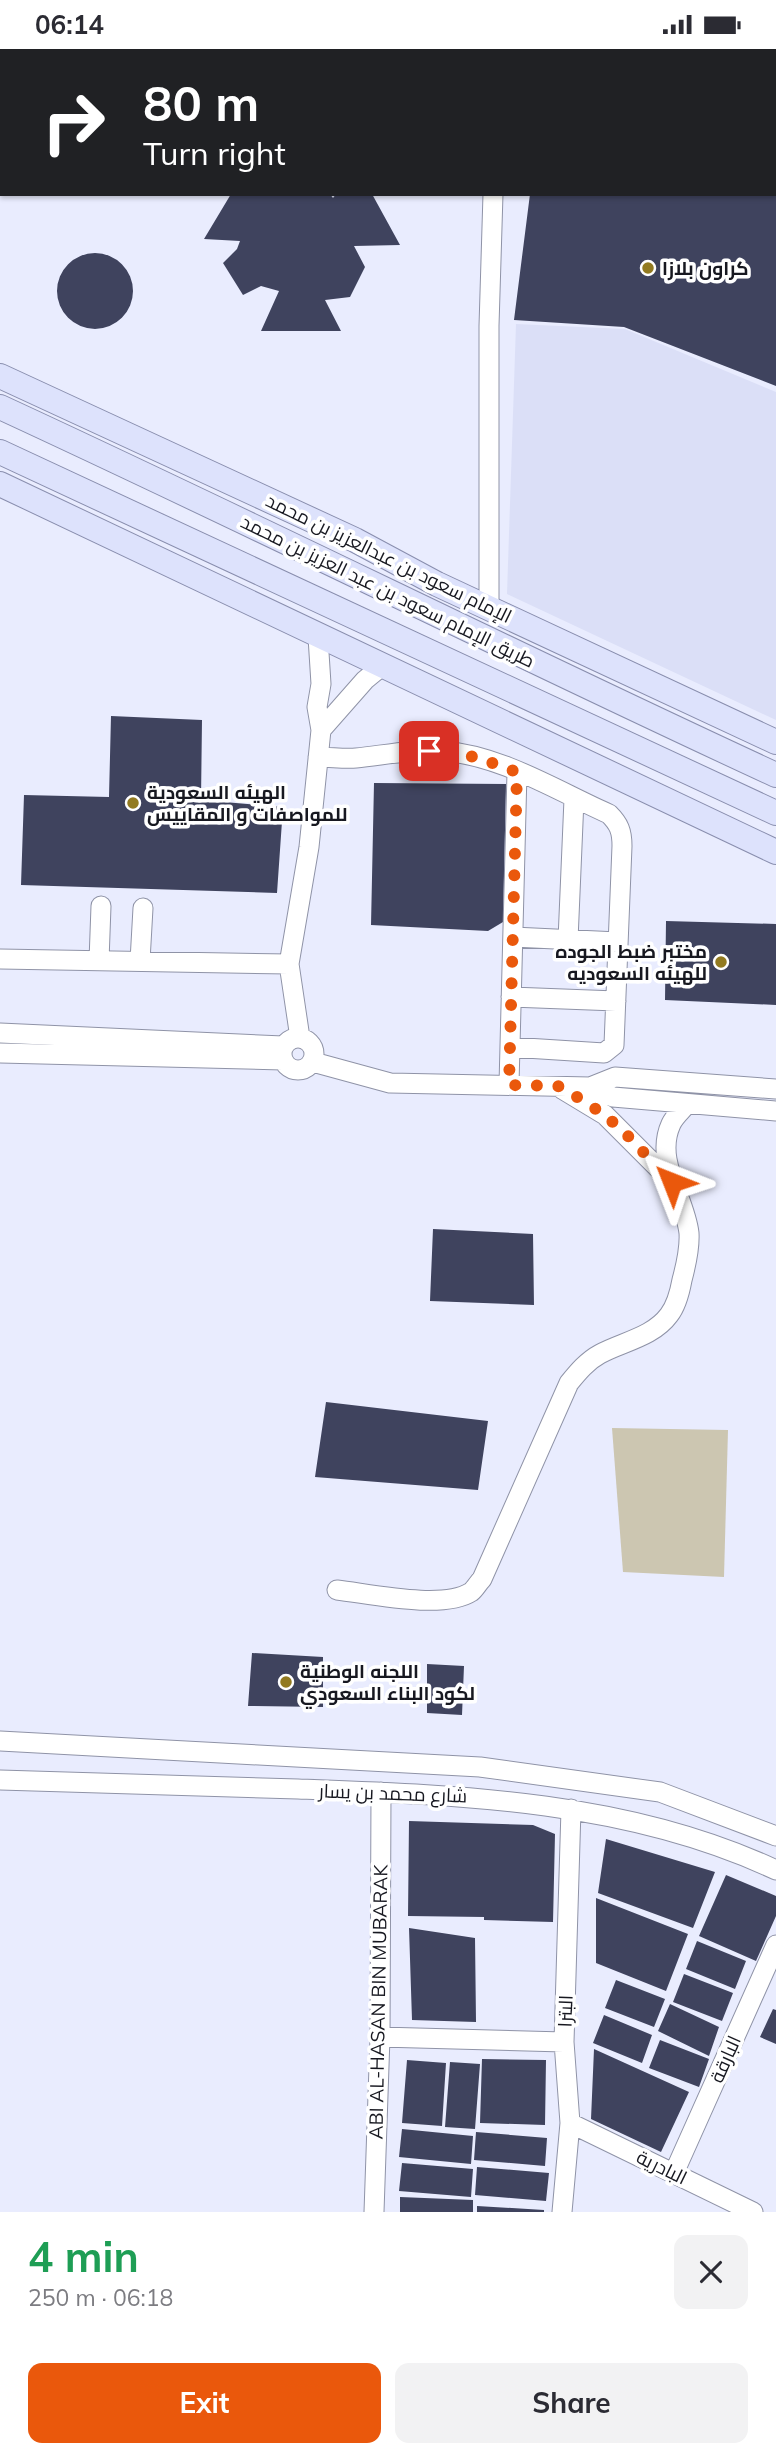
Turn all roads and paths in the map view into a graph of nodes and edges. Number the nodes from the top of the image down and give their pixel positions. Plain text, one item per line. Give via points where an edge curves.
1 (493, 196) edge
2 (0, 376) edge
3 (0, 407) edge
4 (0, 452) edge
5 (57, 477) junction
6 (1, 485) edge
7 (174, 488) junction
8 (180, 571) junction
9 (437, 584) junction
10 (489, 607) junction
11 (318, 637) junction
12 (382, 666) junction
13 (321, 730) junction
14 (776, 742) edge
15 (318, 757) junction
16 (517, 772) junction
17 (776, 775) edge
18 (574, 799) junction
19 (776, 813) edge
20 (776, 852) edge
21 (102, 906) dead end
22 (144, 908) dead end
23 (513, 937) junction
24 (568, 940) junction
25 (618, 942) junction
26 (0, 959) edge
27 (99, 961) junction
28 (140, 961) junction
29 (289, 964) junction
30 (511, 997) junction
31 (616, 1001) junction
32 (0, 1033) edge
33 (510, 1047) junction
34 (289, 1048) junction
35 (0, 1053) edge
36 (313, 1062) junction
37 (509, 1085) junction
38 (558, 1086) junction
39 (590, 1087) junction
40 (776, 1089) edge
41 (687, 1104) junction
42 (776, 1111) edge
43 (672, 1182) junction
44 (338, 1590) dead end
45 (0, 1741) edge
46 (0, 1780) edge
47 (381, 1792) junction
48 (571, 1809) junction
49 (776, 1836) edge
50 (776, 1870) edge
51 (776, 1945) edge
52 (380, 2037) junction
53 (564, 2042) junction
54 (570, 2123) junction
55 (674, 2173) junction
56 (374, 2212) edge
57 (562, 2212) edge
58 (753, 2212) edge

1 - 10 street
2 - 9 main road, الإمام سعود بن عبدالعزيز بن محمد via 355,540
3 - 7 main road, طريق الإمام سعود بن عبد العزيز بن محمد
4 - 5 main road, طريق الإمام سعود بن عبد العزيز بن محمد
5 - 8 main road
5 - 19 main road, طريق الإمام سعود بن عبد العزيز بن محمد
6 - 8 main road
7 - 9 main road
7 - 17 main road, طريق الإمام سعود بن عبد العزيز بن محمد
8 - 11 main road
9 - 10 main road, الإمام سعود بن عبدالعزيز بن محمد
10 - 14 main road, الإمام سعود بن عبدالعزيز بن محمد
11 - 12 main road
11 - 13 street
12 - 13 street
12 - 20 main road
13 - 15 street
15 - 16 street via 444,751
15 - 29 street via 309,847
16 - 18 street
16 - 23 street
18 - 24 street
18 - 25 street via 609,814 622,833
21 - 27 street
22 - 28 street
23 - 24 street
23 - 30 street
24 - 25 street
25 - 31 street
26 - 27 street
27 - 28 street
28 - 29 street
29 - 34 street
30 - 31 street
30 - 33 street
31 - 33 street via 614,1045 604,1053
32 - 34 street
33 - 37 street
34 - 35 street
34 - 36 street via 309,1042
34 - 36 street via 286,1066 295,1071
36 - 37 street via 390,1083
37 - 38 street
38 - 39 street
38 - 43 street via 605,1115
39 - 40 street via 615,1077
39 - 41 street via 613,1097
41 - 42 street
41 - 43 street via 671,1123 667,1138
43 - 44 street via 689,1232 688,1258 670,1315 645,1334 591,1359 569,1383 482,1579 472,1591 439,1601
45 - 49 street, شارع محمد بن يسار via 480,1767 660,1792
46 - 47 street, شارع محمد بن يسار
47 - 48 street, شارع محمد بن يسار
47 - 52 street, ABI AL-HASAN BIN MUBARAK
48 - 50 street, شارع محمد بن يسار via 657,1828
48 - 53 street, البترا
51 - 55 street, البارقة
52 - 53 street
52 - 56 street, ABI AL-HASAN BIN MUBARAK
53 - 54 street, البترا
54 - 55 street, البادرية
54 - 57 street, البترا
55 - 58 street, البادرية

